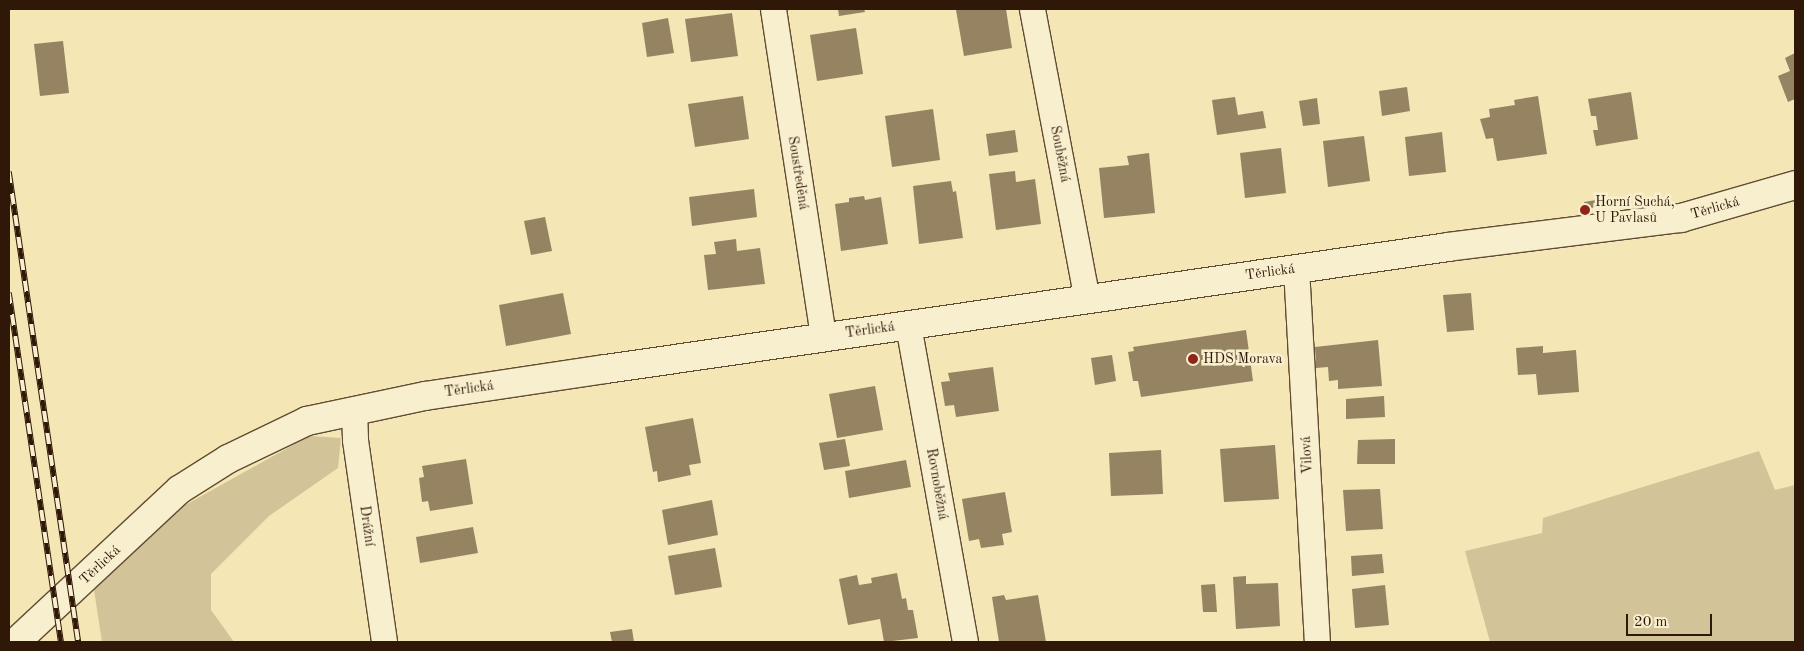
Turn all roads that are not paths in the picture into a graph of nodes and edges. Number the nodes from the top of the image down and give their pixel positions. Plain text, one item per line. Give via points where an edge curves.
1 (773, 9) edge
2 (1032, 9) edge
3 (1795, 185) edge
4 (1296, 268) junction
5 (1087, 298) junction
6 (908, 325) junction
7 (823, 337) junction
8 (354, 410) junction
9 (16, 642) edge
10 (384, 642) edge
11 (965, 642) edge
12 (1317, 642) edge

1 - 7 street, Soustředěná
2 - 5 street, Souběžná
3 - 4 main road, Těrlická via 1681,218
4 - 5 main road, Těrlická
4 - 12 street, Vilová
5 - 6 main road, Těrlická
6 - 7 main road, Těrlická
6 - 11 street, Rovnoběžná
7 - 8 main road, Těrlická via 425,396
8 - 9 main road, Těrlická via 307,421 266,439 179,490
8 - 10 street, Drážní via 355,440

